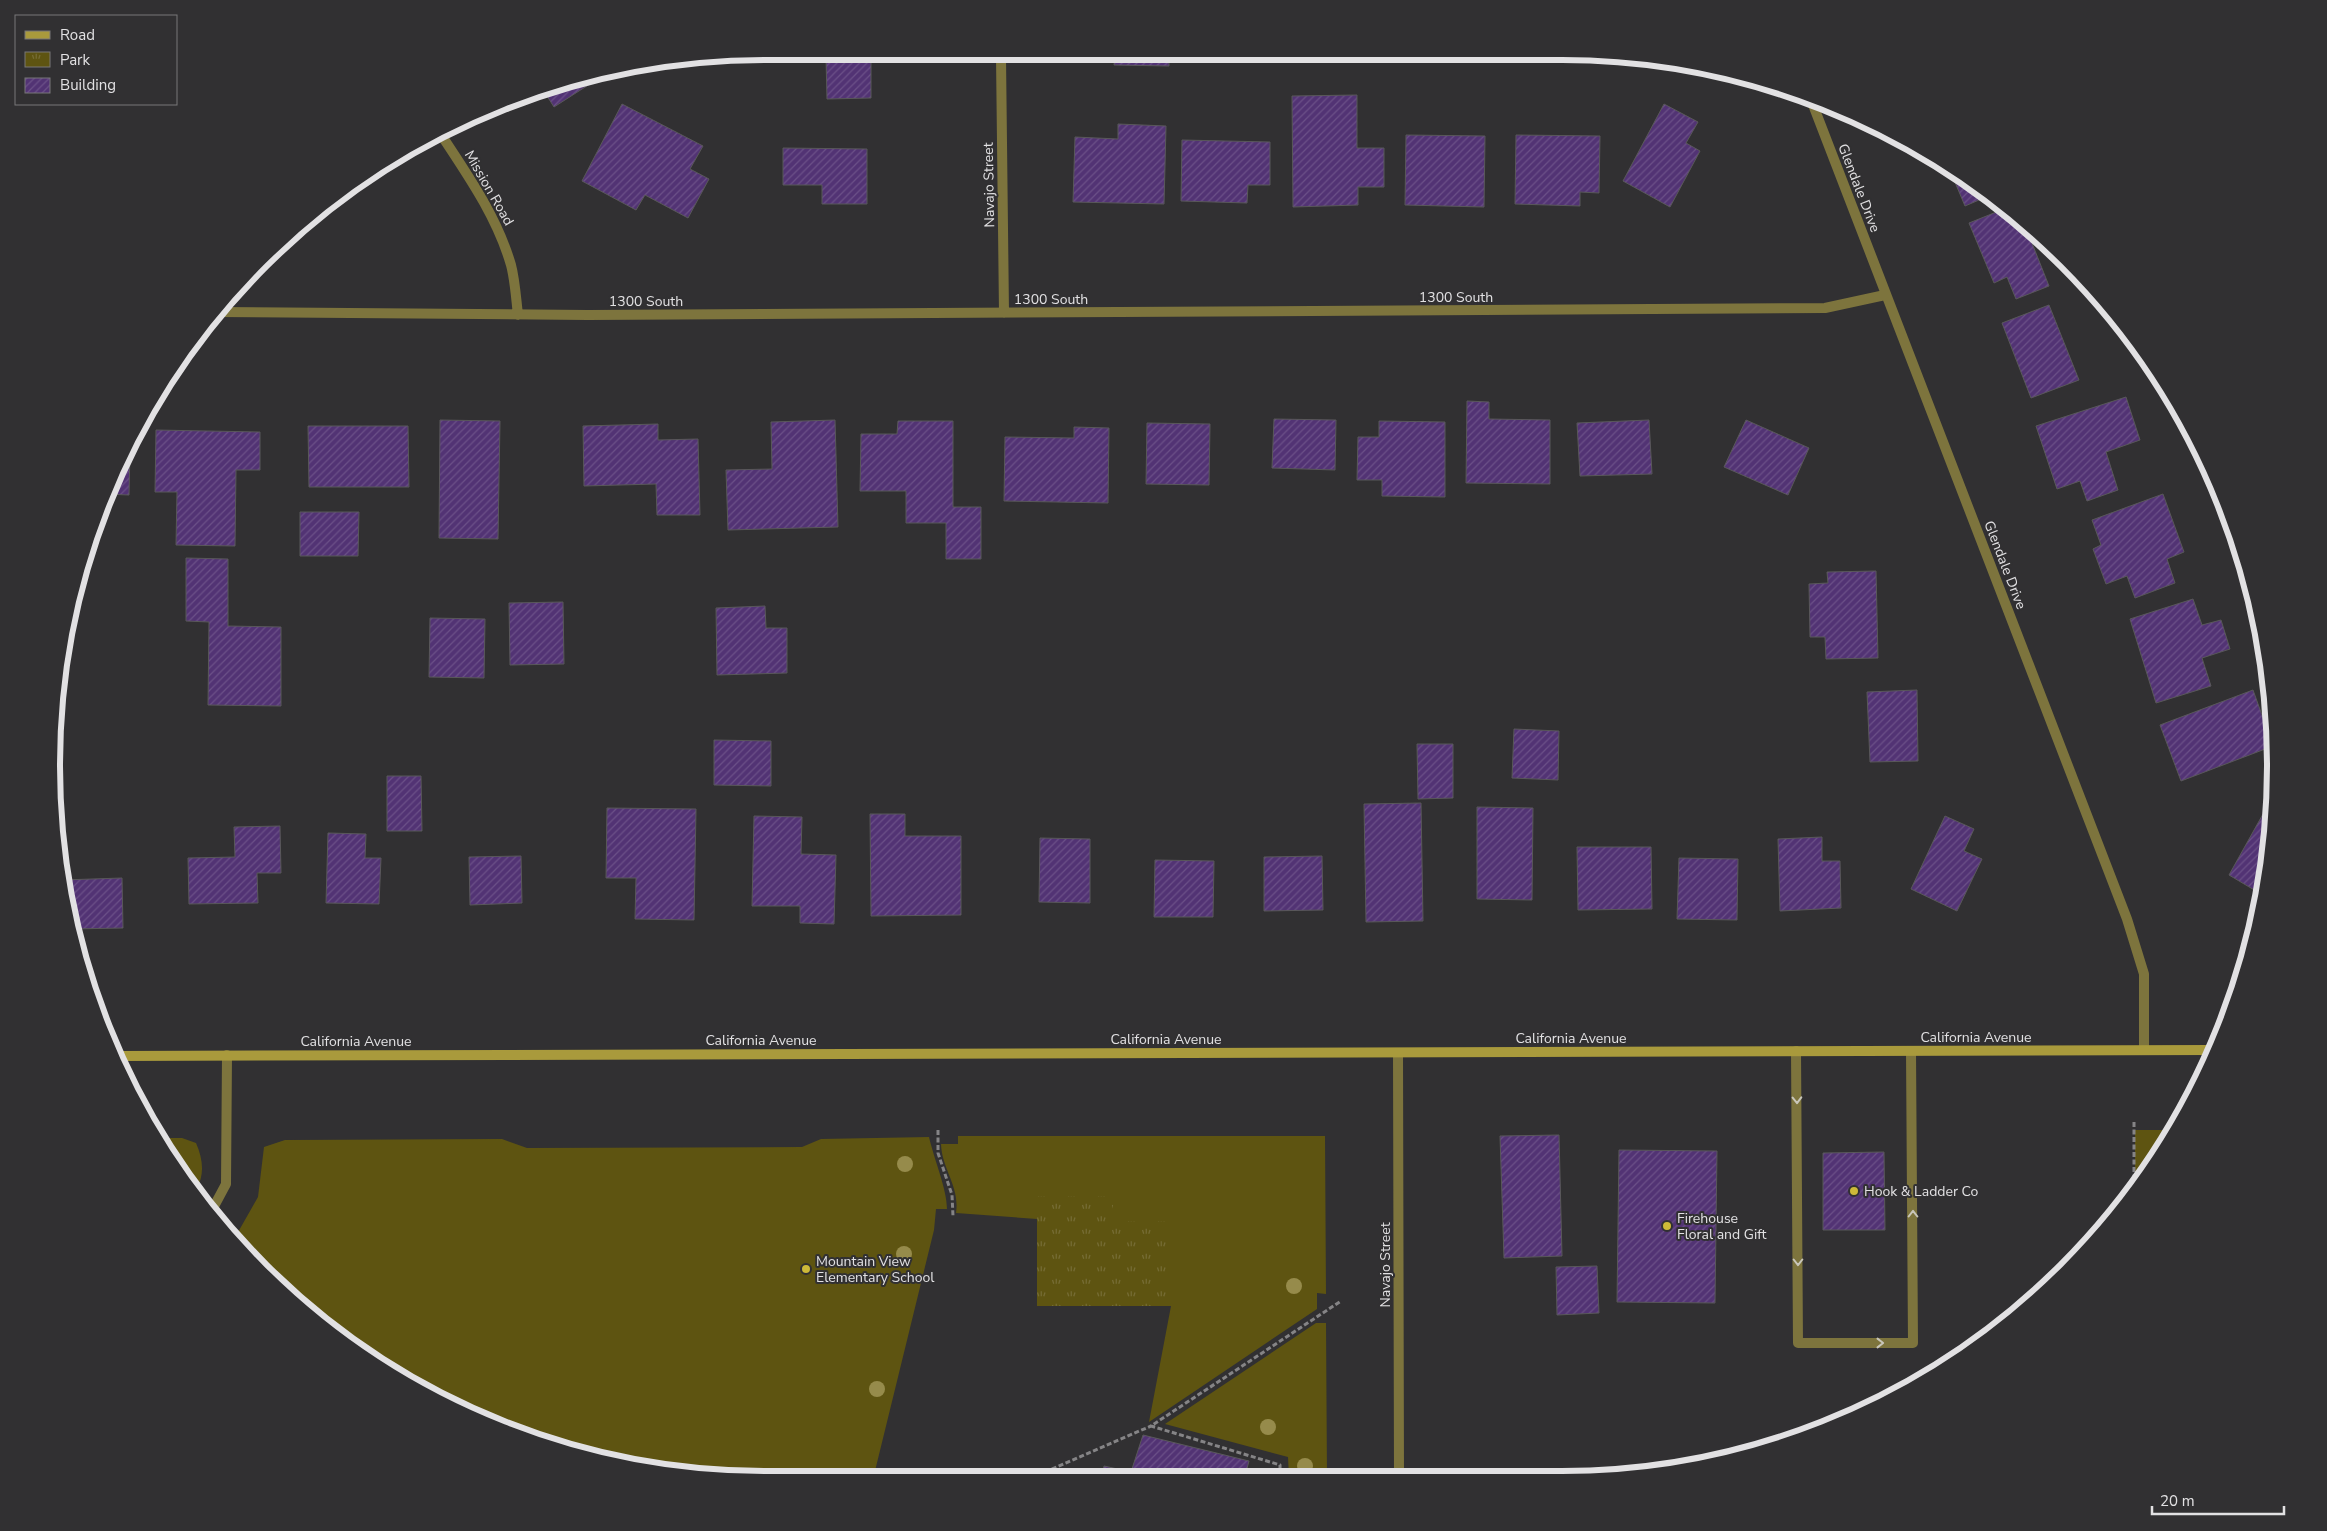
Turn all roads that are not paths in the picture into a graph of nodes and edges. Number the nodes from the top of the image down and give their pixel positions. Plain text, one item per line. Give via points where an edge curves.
1 (1001, 60) edge
2 (1814, 107) edge
3 (443, 138) edge
4 (1885, 296) junction
5 (225, 312) edge
6 (1004, 313) junction
7 (518, 315) junction
8 (2144, 1050) junction
9 (2206, 1050) edge
10 (1796, 1051) junction
11 (1911, 1051) junction
12 (1398, 1052) junction
13 (123, 1056) edge
14 (227, 1056) junction
15 (214, 1206) edge
16 (1399, 1471) edge

1 - 6 street, Navajo Street
2 - 4 street, Glendale Drive
3 - 7 street, Mission Road via 498,227 511,267
4 - 6 street, 1300 South via 1825,308
4 - 8 street, Glendale Drive via 2127,920 2144,974
5 - 7 street, 1300 South
6 - 7 street, 1300 South
8 - 9 main road, California Avenue
8 - 11 main road, California Avenue
10 - 11 main road, California Avenue
10 -> 11 street via 1798,1343 1913,1343
10 - 12 main road, California Avenue
12 - 14 main road, California Avenue
12 - 16 street, Navajo Street
13 - 14 main road, California Avenue
14 - 15 street via 226,1184

